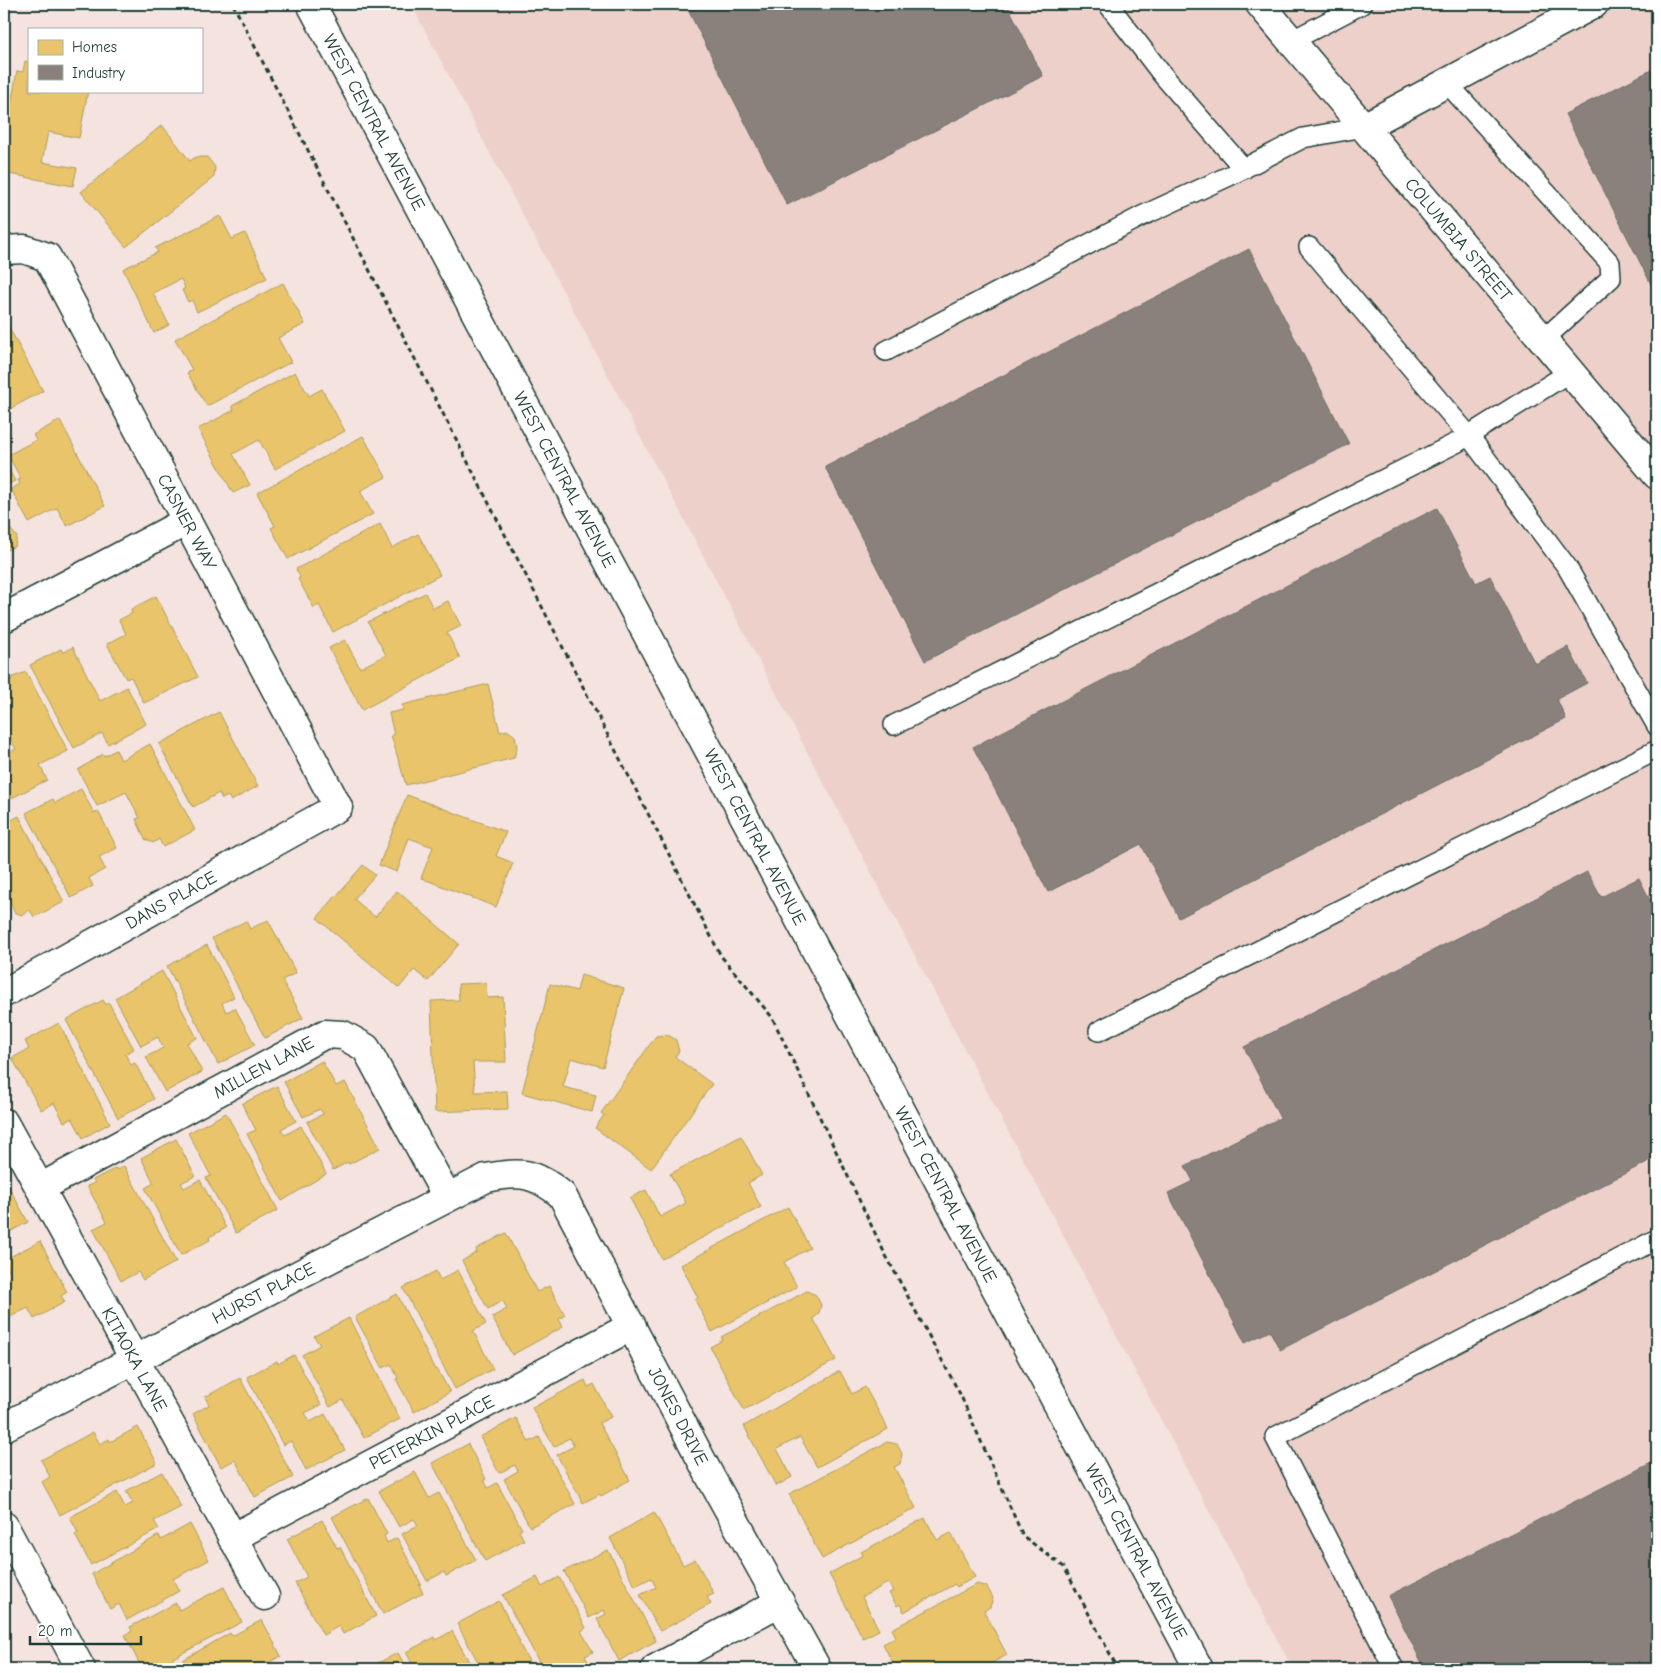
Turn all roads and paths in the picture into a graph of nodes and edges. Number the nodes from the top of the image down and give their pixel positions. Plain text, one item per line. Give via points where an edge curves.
1 (233, 4) edge
2 (312, 4) edge
3 (1108, 4) edge
4 (1260, 4) edge
5 (1362, 4) edge
6 (1594, 4) edge
7 (1291, 41) junction
8 (1447, 83) junction
9 (1364, 127) junction
10 (1244, 169) junction
11 (1308, 247) dead end
12 (14, 250) edge
13 (1543, 340) junction
14 (886, 351) dead end
15 (1570, 372) junction
16 (1468, 436) junction
17 (1657, 475) edge
18 (187, 521) junction
19 (4, 618) edge
20 (894, 724) dead end
21 (1657, 726) edge
22 (1657, 750) edge
23 (338, 807) joint
24 (4, 993) edge
25 (1099, 1031) dead end
26 (4, 1123) edge
27 (528, 1174) joint
28 (40, 1188) junction
29 (447, 1197) junction
30 (1657, 1239) edge
31 (632, 1326) junction
32 (134, 1358) junction
33 (4, 1426) edge
34 (4, 1526) edge
35 (232, 1538) junction
36 (265, 1596) dead end
37 (780, 1602) junction
38 (4, 1665) edge
39 (6, 1669) edge
40 (81, 1669) edge
41 (655, 1669) edge
42 (817, 1669) edge
43 (1118, 1669) edge
44 (1199, 1669) edge
45 (1394, 1669) edge

1 - 43 path via 721,956 772,1017 884,1252 960,1394 1023,1536 1064,1567
2 - 44 street, WEST CENTRAL AVENUE
3 - 10 lane via 1161,73
4 - 7 street, COLUMBIA STREET
5 - 7 lane
6 - 8 street
7 - 9 street, COLUMBIA STREET
8 - 9 street
8 - 13 lane via 1610,263 1611,278
9 - 10 lane via 1303,138
9 - 13 street, COLUMBIA STREET
10 - 14 lane via 1142,216
11 - 16 lane
12 - 18 street, CASNER WAY via 47,257
13 - 15 street, COLUMBIA STREET
15 - 16 lane
15 - 17 street, COLUMBIA STREET
16 - 20 lane
16 - 21 lane via 1566,567
18 - 19 street
18 - 23 street, CASNER WAY
22 - 25 lane
23 - 24 street, DANS PLACE
26 - 28 street, KITAOKA LANE
27 - 29 street, HURST PLACE via 486,1178
27 - 31 street, JONES DRIVE via 544,1180 562,1195
28 - 29 street, MILLEN LANE via 325,1034 343,1035 366,1048
28 - 32 street, KITAOKA LANE
29 - 32 street, HURST PLACE
30 - 45 lane via 1275,1437
31 - 35 street, PETERKIN PLACE
31 - 37 street, JONES DRIVE
32 - 33 street, HURST PLACE
32 - 35 street, KITAOKA LANE
34 - 40 street
35 - 36 street, KITAOKA LANE
37 - 41 street
37 - 42 street, JONES DRIVE
38 - 39 path

